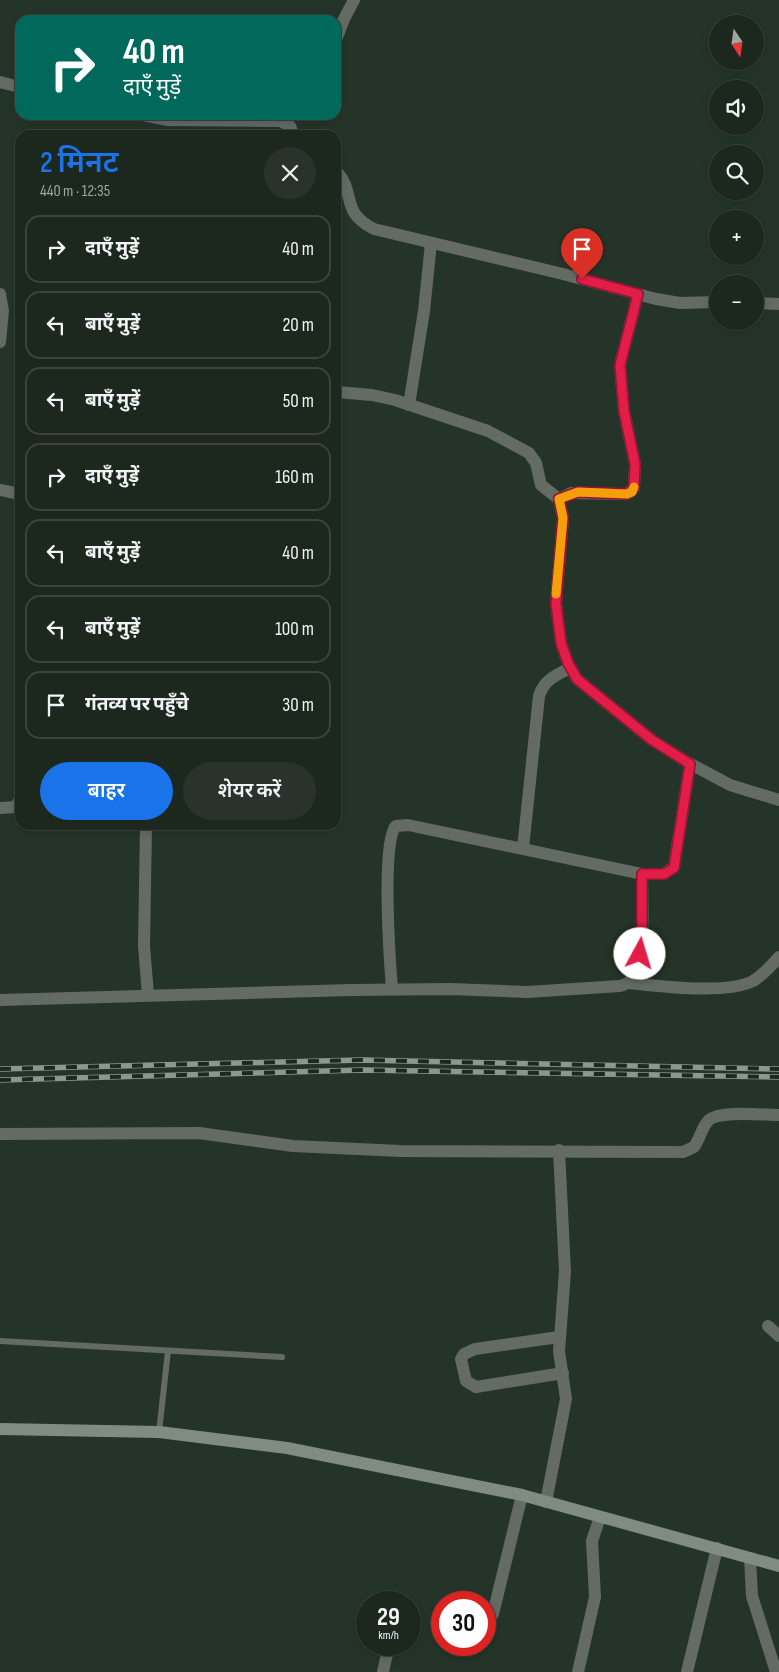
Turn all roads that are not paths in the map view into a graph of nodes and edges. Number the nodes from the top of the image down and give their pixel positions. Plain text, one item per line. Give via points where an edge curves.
1 (354, 0) edge
2 (341, 27) edge
3 (0, 82) edge
4 (15, 86) edge
5 (284, 120) edge
6 (291, 130) edge
7 (341, 178) edge
8 (431, 243) junction
9 (0, 294) edge
10 (638, 294) junction
11 (709, 302) edge
12 (764, 303) edge
13 (779, 304) edge
14 (0, 342) edge
15 (341, 392) edge
16 (409, 405) junction
17 (0, 490) edge
18 (15, 493) edge
19 (559, 499) junction
20 (570, 668) junction
21 (690, 764) junction
22 (779, 800) edge
23 (15, 807) edge
24 (0, 808) edge
25 (146, 830) edge
26 (523, 848) junction
27 (642, 874) junction
28 (779, 957) edge
29 (629, 982) junction
30 (392, 989) junction
31 (148, 995) junction
32 (0, 1000) edge
33 (779, 1115) edge
34 (0, 1134) edge
35 (559, 1150) junction
36 (768, 1326) dead end
37 (779, 1336) edge
38 (559, 1337) junction
39 (0, 1341) edge
40 (168, 1351) junction
41 (282, 1357) dead end
42 (563, 1373) junction
43 (0, 1429) edge
44 (159, 1432) junction
45 (522, 1495) junction
46 (546, 1502) junction
47 (600, 1516) junction
48 (716, 1548) junction
49 (750, 1558) junction
50 (779, 1566) edge
51 (496, 1602) edge
52 (387, 1656) edge
53 (383, 1672) edge
54 (578, 1672) edge
55 (687, 1672) edge
56 (776, 1672) edge

1 - 2 street
3 - 4 street
5 - 6 street
7 - 8 street via 350,208 362,223
8 - 10 street
8 - 16 street
9 - 14 street via 3,311
10 - 11 street via 680,303
10 - 19 street via 620,365 624,411 635,464 634,488 627,494 578,492
12 - 13 street
15 - 16 street via 372,395
16 - 19 street via 488,431 529,453 536,463 541,485
17 - 18 street
19 - 20 street via 563,518 556,604 561,643
20 - 21 street via 577,679 652,740
20 - 26 street via 549,679 539,696
21 - 22 street via 730,785
21 - 27 street via 674,868 664,874
23 - 24 street
25 - 31 street via 144,946
26 - 27 street
26 - 30 street via 408,825 392,829 387,926
27 - 29 street via 640,954 637,970
28 - 29 street via 765,972 744,985 689,988
29 - 30 street via 615,986 527,992
30 - 31 street
31 - 32 street
33 - 35 street via 714,1117 706,1124 694,1147 683,1152
34 - 35 street via 199,1133 303,1146 400,1151
35 - 38 street via 565,1272
36 - 37 street
38 - 42 street
38 - 42 street via 475,1349 461,1359 466,1381 476,1387
39 - 40 lane
40 - 41 lane
40 - 44 lane
42 - 46 street via 566,1408
43 - 44 main road
44 - 45 main road via 287,1448
45 - 46 main road
45 - 51 street
46 - 47 main road
47 - 48 main road
47 - 54 street via 592,1541 595,1597
48 - 49 main road
48 - 55 street
49 - 50 main road
49 - 56 street via 752,1596
52 - 53 street

